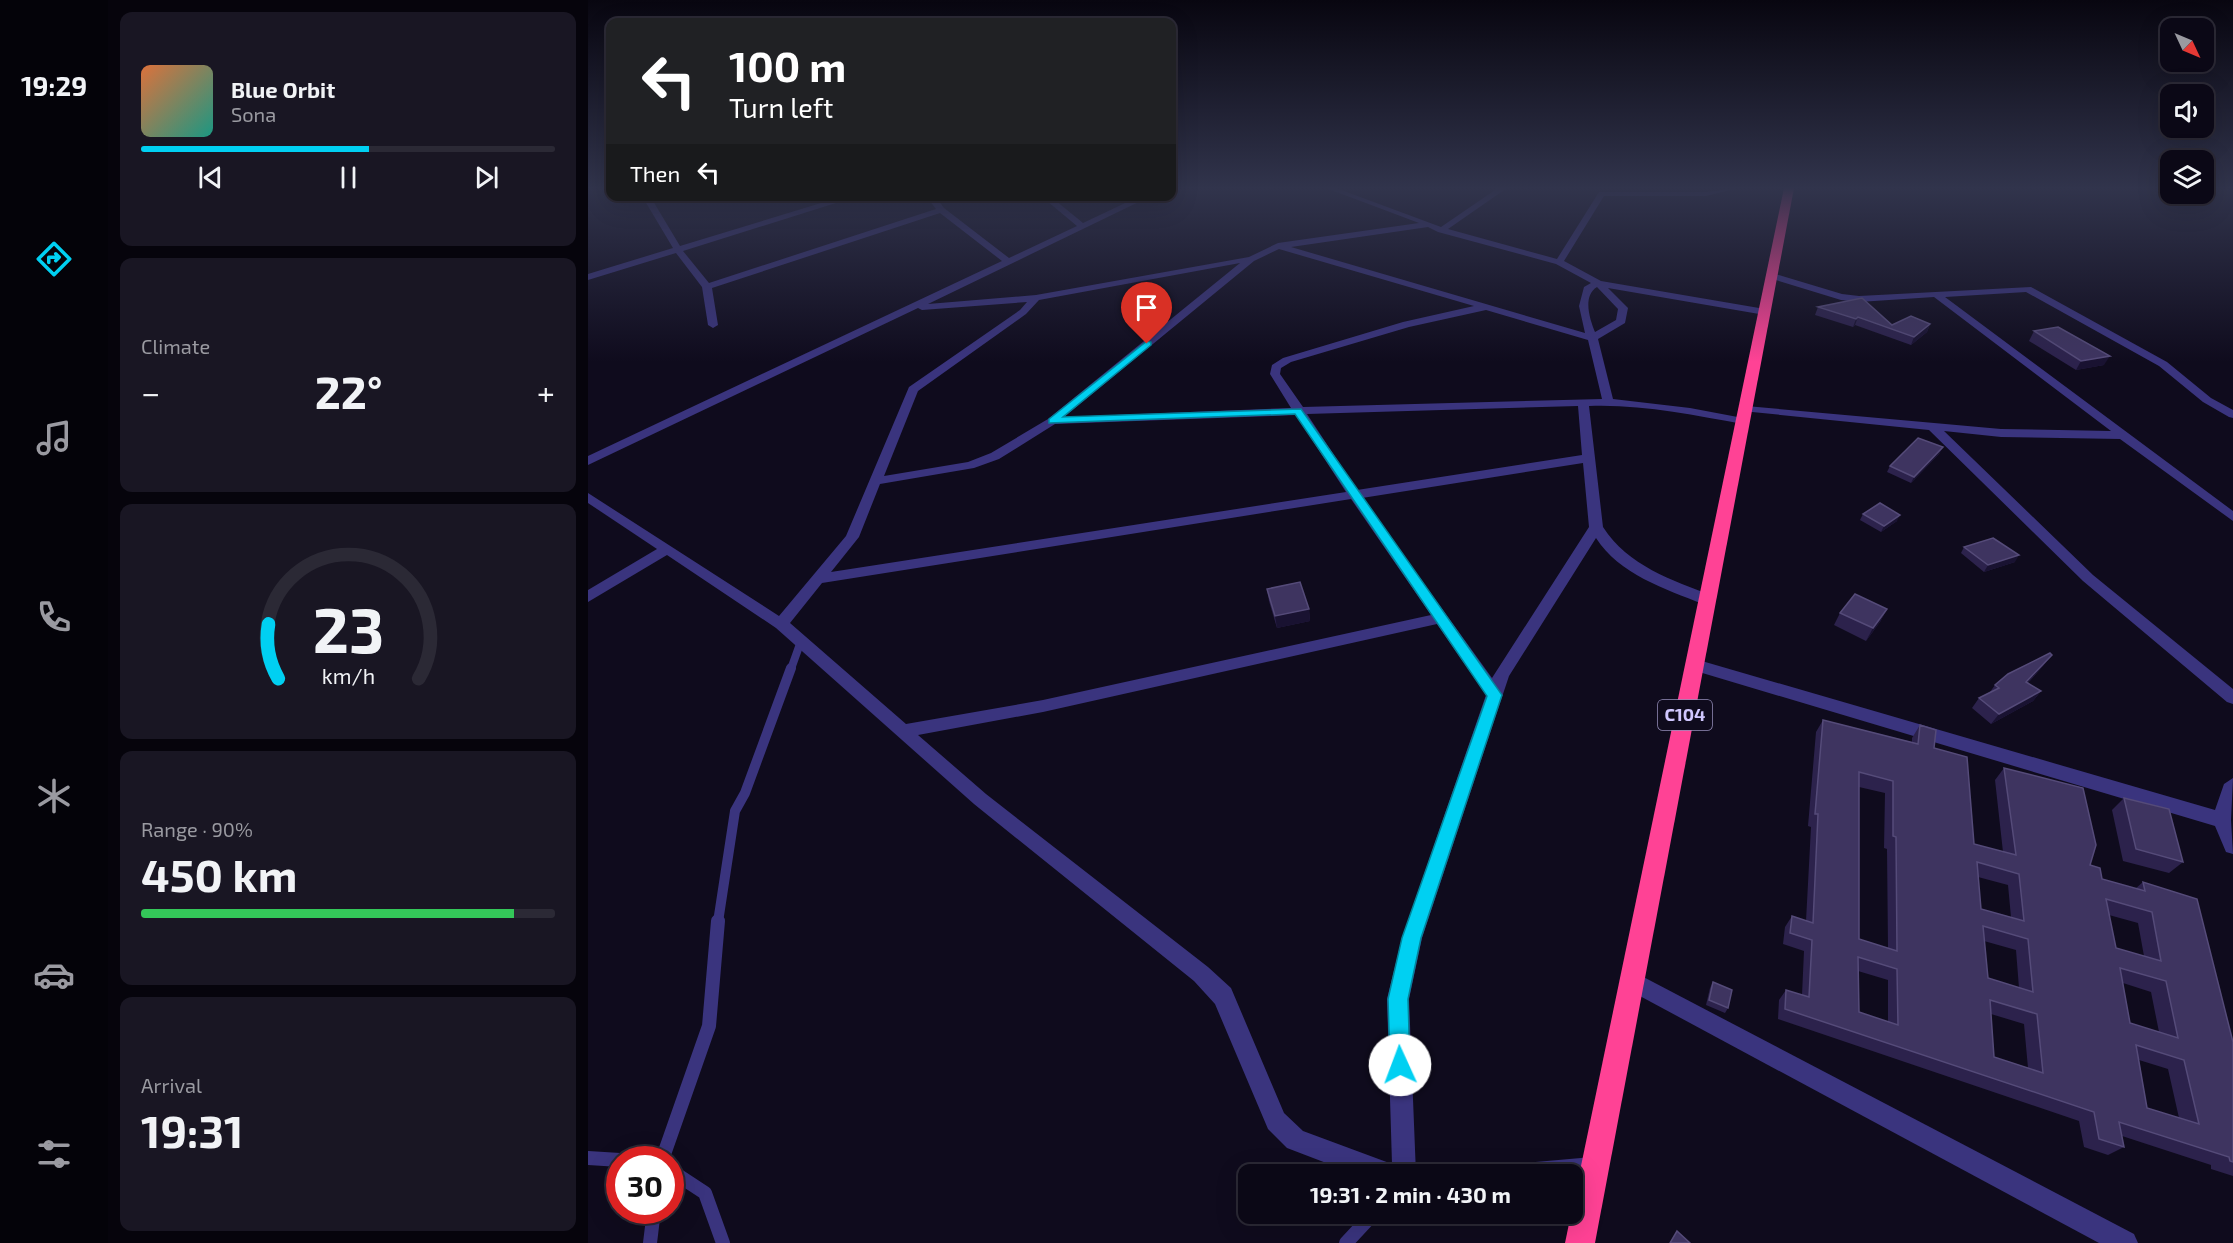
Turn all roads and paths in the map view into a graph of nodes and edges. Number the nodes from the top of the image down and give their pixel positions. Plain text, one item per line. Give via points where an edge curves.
1 (676, 246) edge
2 (691, 246) edge
3 (832, 246) edge
4 (989, 246) edge
5 (1043, 246) edge
6 (1278, 246) joint
7 (1500, 246) edge
8 (1569, 246) edge
9 (1778, 246) edge
10 (678, 250) junction
11 (1251, 259) junction
12 (1010, 262) junction
13 (1559, 262) junction
14 (1772, 276) junction
15 (588, 278) edge
16 (1598, 283) junction
17 (707, 287) junction
18 (1935, 294) junction
19 (1036, 298) junction
20 (1485, 306) junction
21 (912, 308) junction
22 (1765, 312) junction
23 (713, 325) dead end
24 (1593, 338) junction
25 (1608, 402) junction
26 (1583, 403) junction
27 (1298, 411) junction
28 (1745, 415) junction
29 (2233, 415) edge
30 (1052, 421) junction
31 (1933, 427) junction
32 (2123, 435) junction
33 (1589, 458) junction
34 (588, 461) edge
35 (874, 481) junction
36 (1354, 495) junction
37 (588, 497) edge
38 (2233, 517) edge
39 (1596, 527) junction
40 (667, 549) junction
41 (818, 579) junction
42 (588, 597) edge
43 (1708, 600) junction
44 (1440, 618) junction
45 (782, 624) junction
46 (801, 641) junction
47 (1695, 665) junction
48 (1495, 695) junction
49 (2233, 698) edge
50 (902, 731) junction
51 (2233, 785) edge
52 (2222, 820) junction
53 (2233, 846) edge
54 (1632, 981) junction
55 (667, 1146) edge
56 (588, 1158) edge
57 (606, 1159) edge
58 (1359, 1164) edge
59 (1404, 1164) edge
60 (1596, 1164) junction
61 (1583, 1165) edge
62 (684, 1179) edge
63 (652, 1224) edge
64 (1364, 1224) edge
65 (650, 1243) edge
66 (723, 1243) edge
67 (1346, 1243) edge
68 (1580, 1243) edge
69 (2125, 1243) edge

1 - 10 street
2 - 10 street
3 - 17 street
4 - 12 street
5 - 12 street
6 - 11 street
6 - 20 street
7 - 13 street
8 - 13 street
9 - 14 highway, C104
10 - 15 street
10 - 17 street
11 - 19 street
11 - 30 street
12 - 21 street
13 - 16 street
14 - 18 street via 1848,298
14 - 22 highway, C104
16 - 22 street
16 - 24 street via 1589,287 1583,299 1583,318
16 - 24 street via 1623,308 1621,321
17 - 23 street
18 - 29 street via 2020,288 2034,291 2163,364 2207,400
18 - 32 street
19 - 21 street
19 - 35 street via 1023,312 913,389
20 - 24 street
20 - 27 street via 1407,324 1287,360 1276,367 1275,374
21 - 34 street
22 - 28 highway, C104
24 - 25 street
25 - 26 street
25 - 28 street
26 - 27 street
26 - 33 street
27 - 30 street
27 - 36 street
28 - 31 street
28 - 43 highway, C104
30 - 35 street via 995,456 970,465
31 - 32 street via 2001,433
31 - 49 street via 2088,578
32 - 38 street
33 - 36 street
33 - 39 street
35 - 41 street via 852,537
36 - 41 street
36 - 44 street
37 - 40 street
39 - 43 street via 1603,541 1630,564
39 - 48 street via 1513,655
40 - 42 street
40 - 45 street
41 - 45 street
43 - 47 highway, C104
44 - 48 street
44 - 50 street via 1043,706
45 - 46 street
46 - 50 street
46 - 55 lane via 735,811 720,903 709,1026
47 - 52 street
47 - 54 highway, C104
48 - 59 street via 1412,938 1398,999
50 - 58 street via 980,799 1201,974 1223,996 1276,1121 1295,1140
51 - 52 street
52 - 53 street
54 - 60 highway, C104
54 - 69 street
56 - 57 lane
60 - 61 lane
60 - 68 highway, C104
62 - 66 lane via 705,1192
63 - 65 lane
64 - 67 lane

